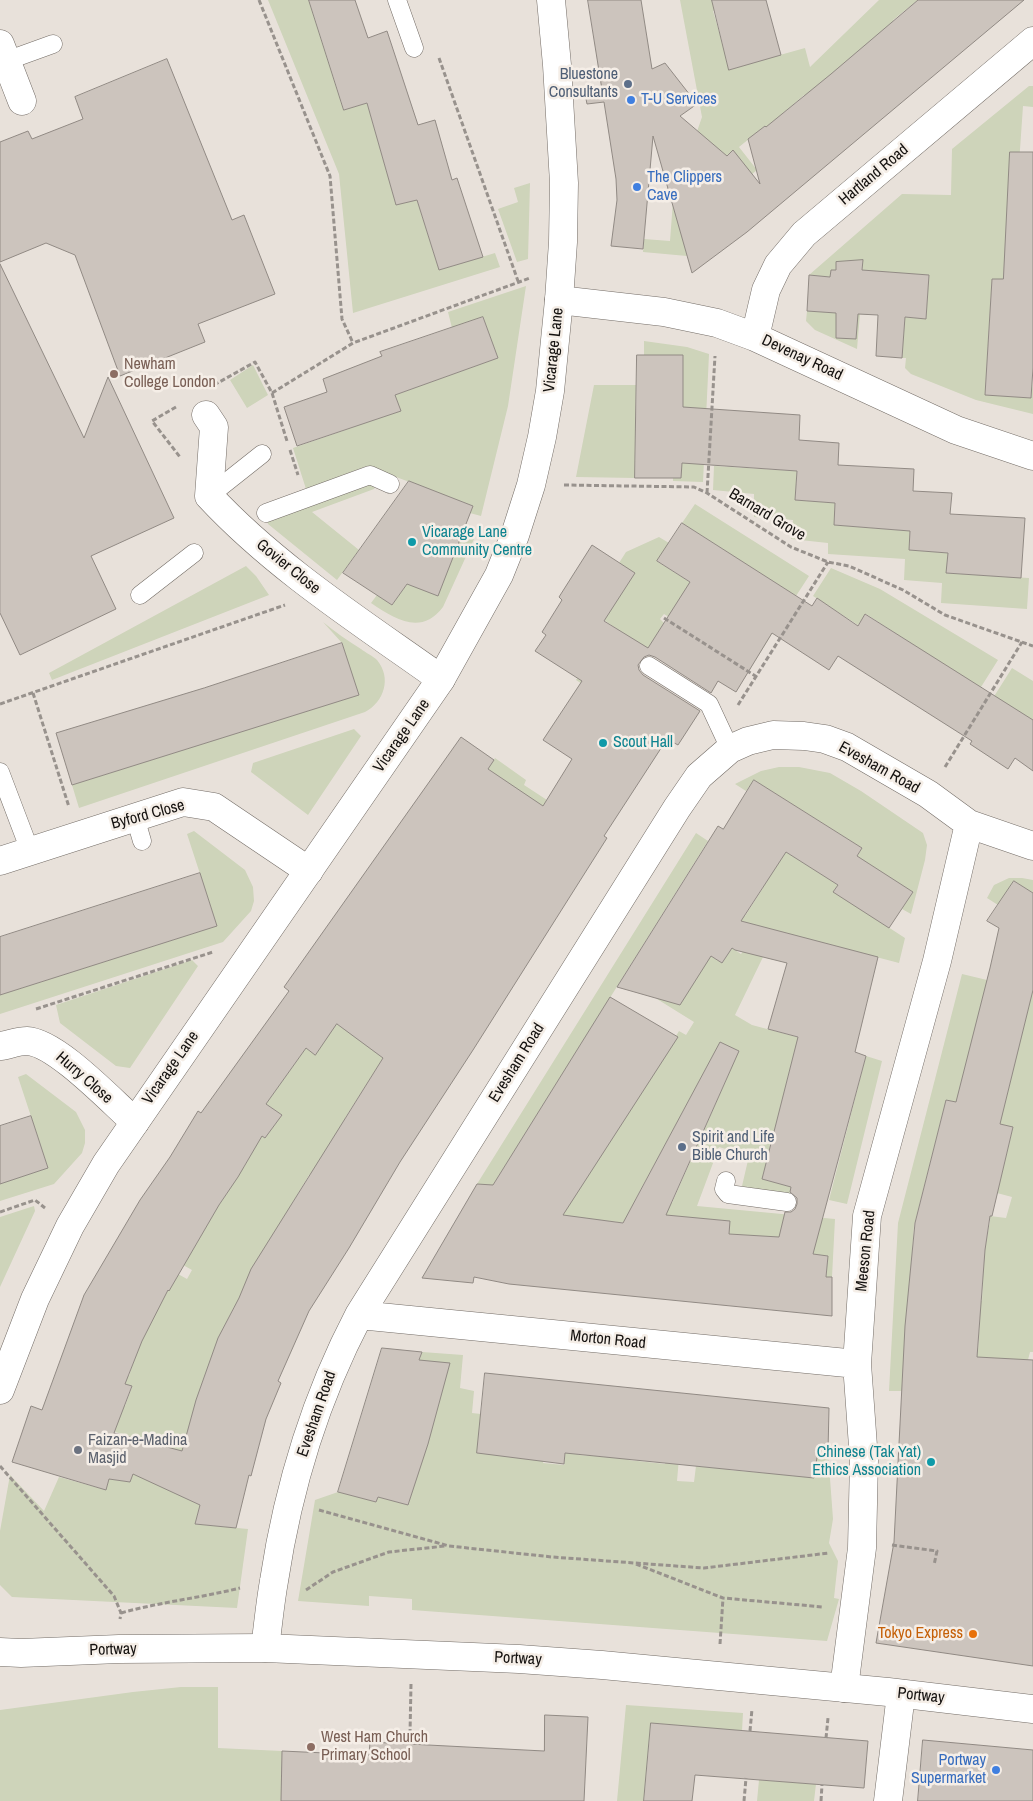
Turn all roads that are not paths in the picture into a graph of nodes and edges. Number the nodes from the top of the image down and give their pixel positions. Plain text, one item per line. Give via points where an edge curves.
1 (397, 0) edge
2 (552, 0) edge
3 (1033, 41) edge
4 (53, 44) dead end
5 (414, 48) dead end
6 (3, 53) edge
7 (22, 101) dead end
8 (559, 300) junction
9 (755, 337) junction
10 (206, 414) dead end
11 (262, 454) dead end
12 (1033, 456) edge
13 (390, 484) dead end
14 (209, 496) junction
15 (266, 513) dead end
16 (194, 553) dead end
17 (140, 595) dead end
18 (649, 666) dead end
19 (441, 679) junction
20 (739, 745) junction
21 (0, 772) edge
22 (969, 824) junction
23 (1033, 846) edge
24 (30, 851) junction
25 (0, 861) edge
26 (309, 872) junction
27 (0, 1046) edge
28 (134, 1122) junction
29 (726, 1182) dead end
30 (787, 1202) dead end
31 (359, 1315) junction
32 (857, 1364) junction
33 (0, 1390) edge
34 (265, 1648) junction
35 (0, 1652) edge
36 (844, 1688) junction
37 (901, 1694) junction
38 (1033, 1709) edge
39 (888, 1801) edge

1 - 5 lane
2 - 8 street, Vicarage Lane via 564,183
3 - 9 street, Hartland Road via 804,234 778,265 766,290
4 - 6 lane
6 - 7 street
8 - 9 street, Devenay Road via 664,312 717,323
8 - 19 street, Vicarage Lane via 550,391 531,485 499,576
9 - 12 street, Devenay Road via 956,430
10 - 14 street via 214,427
11 - 14 lane
13 - 15 lane via 370,475
14 - 19 street, Govier Close via 236,524 318,591
16 - 17 lane
18 - 20 lane via 709,704
19 - 26 street, Vicarage Lane
20 - 22 street, Evesham Road via 772,735 825,739 847,747 928,794
20 - 31 street, Evesham Road via 699,776 677,808
21 - 24 lane
22 - 23 street, Evesham Road
22 - 32 street, Meeson Road via 937,961 867,1216
24 - 25 street, Byford Close
24 - 26 street, Byford Close via 79,835 139,829 184,802 214,807
26 - 28 street, Vicarage Lane
27 - 28 street, Hurry Close via 28,1041 50,1049
28 - 33 street, Vicarage Lane via 70,1226 35,1299
29 - 30 lane via 724,1189 728,1194
31 - 32 street, Morton Road
31 - 34 street, Evesham Road via 325,1387 305,1444 274,1580
32 - 36 street, Meeson Road via 864,1460 862,1545
34 - 35 street, Portway
34 - 36 street, Portway via 592,1664
36 - 37 street, Portway
37 - 38 street, Portway
37 - 39 street

